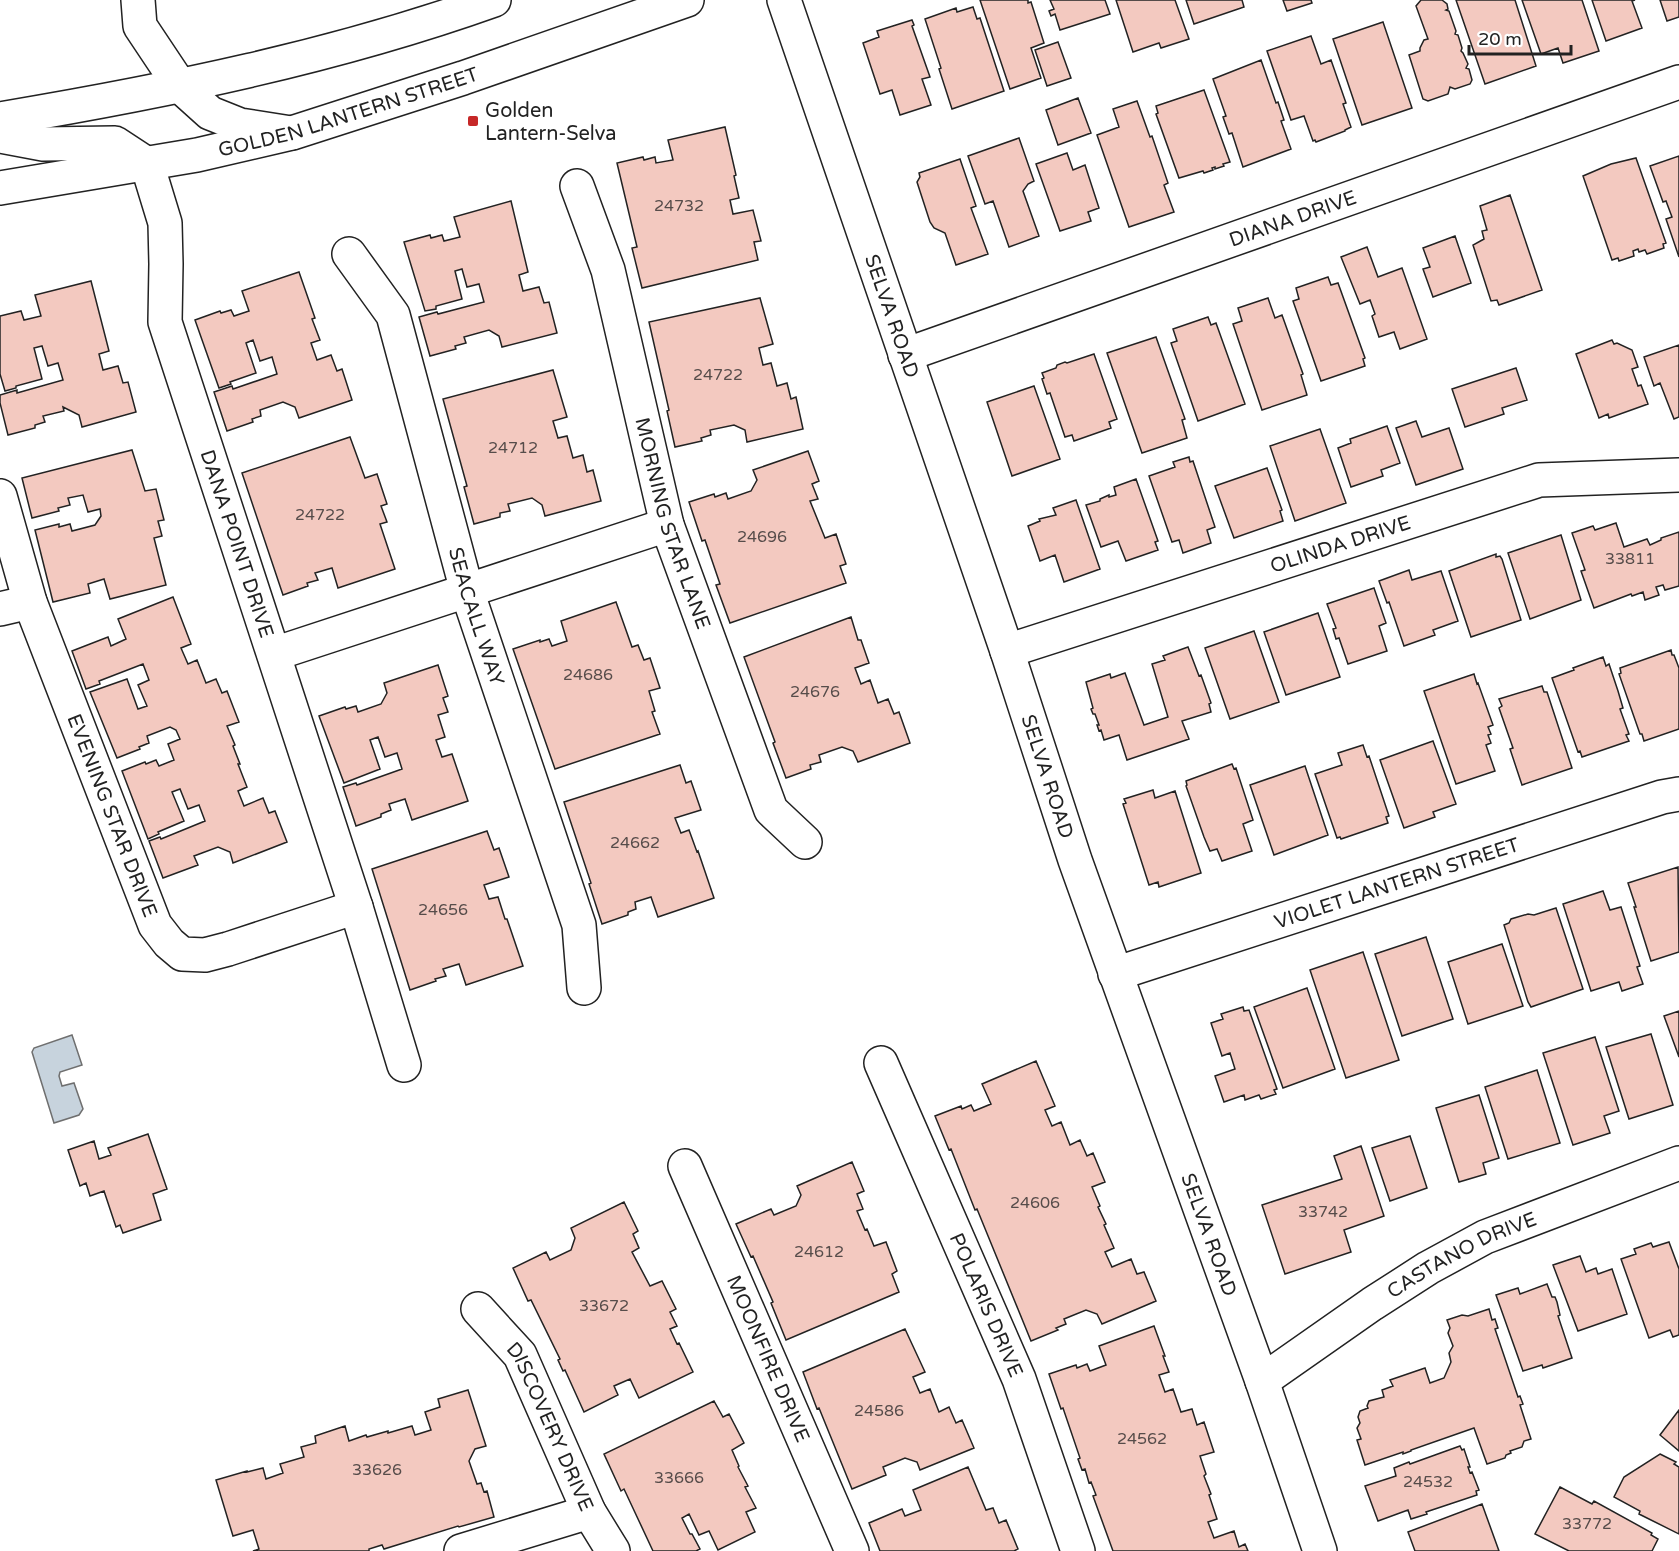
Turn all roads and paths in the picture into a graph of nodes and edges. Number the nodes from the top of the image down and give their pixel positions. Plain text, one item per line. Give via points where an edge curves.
1 (138, 0) edge
2 (494, 0) edge
3 (687, 0) edge
4 (784, 0) edge
5 (1679, 82) edge
6 (180, 86) junction
7 (0, 119) edge
8 (292, 134) junction
9 (0, 136) edge
10 (147, 164) junction
11 (577, 186) dead end
12 (0, 188) edge
13 (349, 254) dead end
14 (905, 355) junction
15 (1679, 475) edge
16 (0, 496) edge
17 (667, 525) junction
18 (467, 591) junction
19 (15, 605) edge
20 (1007, 651) junction
21 (274, 654) junction
22 (1679, 795) edge
23 (806, 842) dead end
24 (356, 907) junction
25 (1115, 974) junction
26 (584, 988) dead end
27 (881, 1063) dead end
28 (404, 1065) dead end
29 (1679, 1163) edge
30 (685, 1166) dead end
31 (478, 1309) dead end
32 (1262, 1381) junction
33 (589, 1512) junction
34 (462, 1551) edge
35 (613, 1551) edge
36 (852, 1551) edge
37 (1078, 1551) edge
38 (1320, 1551) edge

1 - 6 street via 140,26
2 - 6 street via 330,50
3 - 8 street, GOLDEN LANTERN STREET
4 - 14 street, SELVA ROAD
5 - 14 street, DIANA DRIVE
6 - 7 street
6 - 8 street via 210,113 240,125
8 - 10 street, GOLDEN LANTERN STREET
9 - 10 street via 43,144 115,144
10 - 12 street, GOLDEN LANTERN STREET
10 - 21 street, DANA POINT DRIVE via 165,223 165,321
11 - 17 street, MORNING STAR LANE via 608,270
13 - 18 street, SEACALL WAY via 393,315
14 - 20 street, SELVA ROAD
15 - 20 street, OLINDA DRIVE via 1539,480
16 - 19 street, EVENING STAR DRIVE
17 - 18 street
17 - 23 street, MORNING STAR LANE via 771,810
18 - 21 street
18 - 26 street, SEACALL WAY via 579,925
19 - 24 street, EVENING STAR DRIVE via 156,925 169,944 182,954 205,955
20 - 25 street, SELVA ROAD
21 - 24 street, DANA POINT DRIVE
22 - 25 street, VIOLET LANTERN STREET via 1662,797
24 - 28 street, DANA POINT DRIVE
25 - 32 street, SELVA ROAD
27 - 37 street, POLARIS DRIVE via 1018,1379
29 - 32 street, CASTANO DRIVE via 1485,1237 1372,1304
30 - 36 street, MOONFIRE DRIVE
31 - 33 street, DISCOVERY DRIVE via 520,1354
32 - 38 street, SELVA ROAD
33 - 34 street
33 - 35 street, DISCOVERY DRIVE

